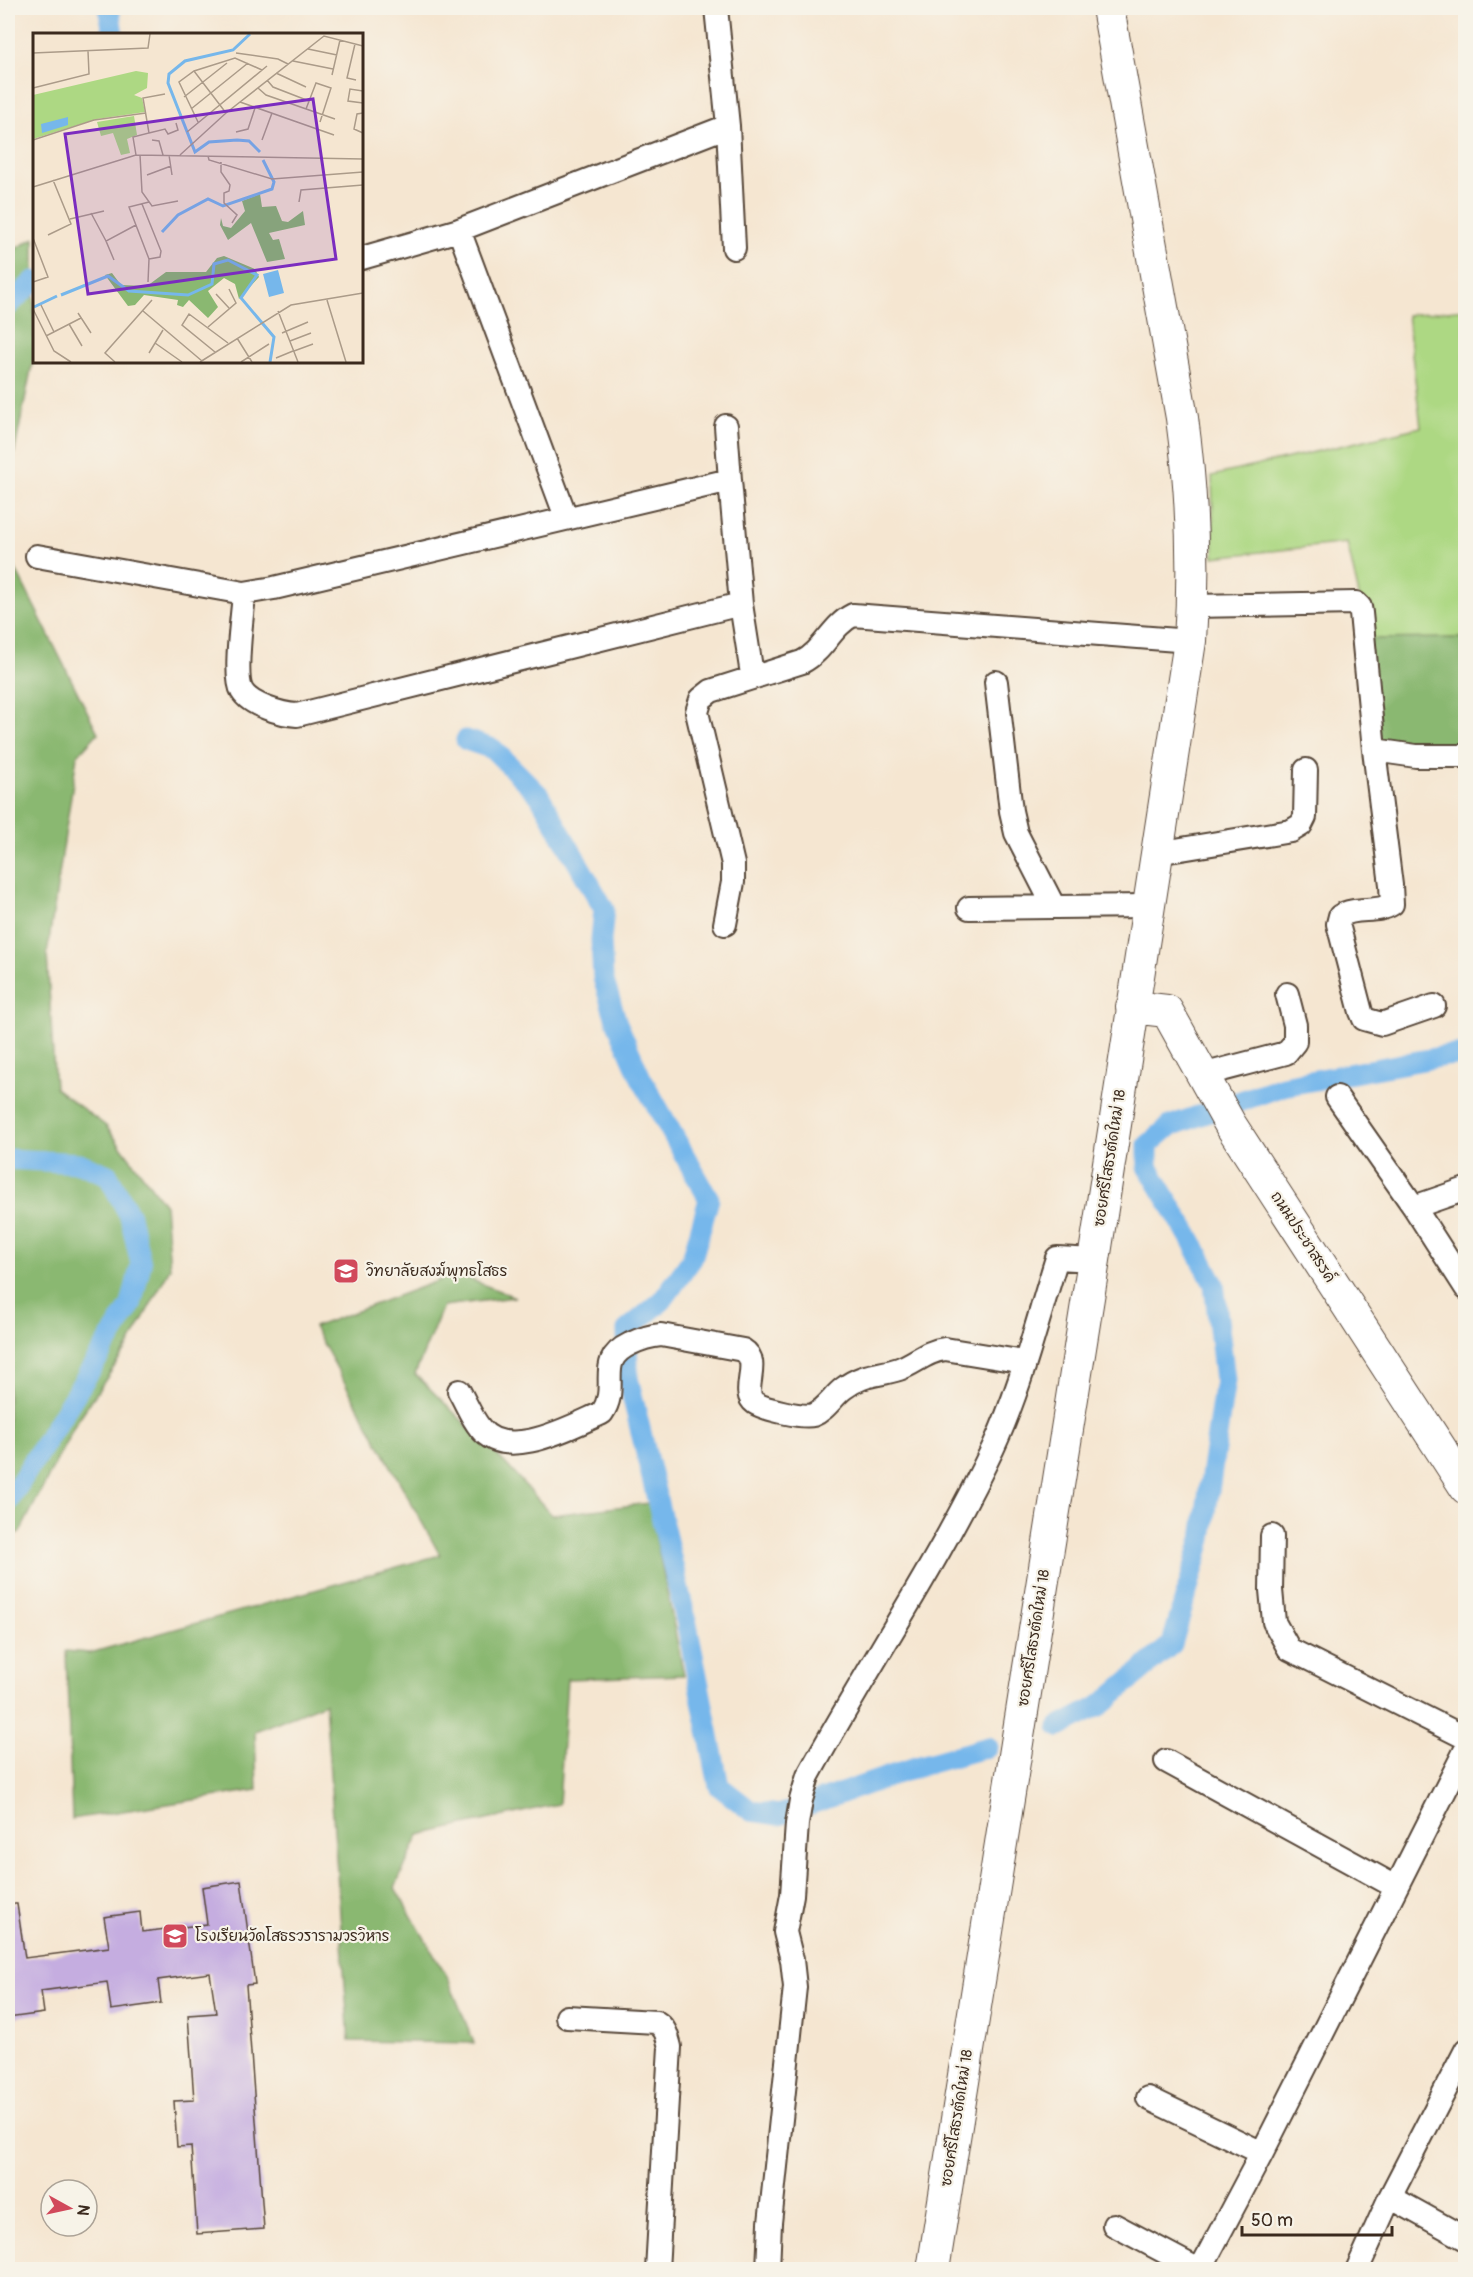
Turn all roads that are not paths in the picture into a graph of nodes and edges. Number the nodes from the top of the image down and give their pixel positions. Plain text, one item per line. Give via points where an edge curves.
1 (716, 8) edge
2 (1108, 8) edge
3 (728, 126) junction
4 (459, 230) junction
5 (734, 248) dead end
6 (363, 258) edge
7 (726, 426) dead end
8 (730, 480) junction
9 (566, 518) junction
10 (37, 556) dead end
11 (244, 592) junction
12 (741, 604) junction
13 (1192, 606) junction
14 (1190, 640) junction
15 (751, 668) dead end
16 (996, 682) dead end
17 (1374, 750) junction
18 (1466, 756) edge
19 (1306, 770) dead end
20 (1157, 853) junction
21 (1148, 906) junction
22 (1054, 907) junction
23 (969, 908) dead end
24 (725, 924) dead end
25 (1287, 994) dead end
26 (1434, 1006) dead end
27 (1132, 1007) junction
28 (1205, 1081) junction
29 (1337, 1098) dead end
30 (1466, 1189) edge
31 (1414, 1207) junction
32 (1094, 1260) junction
33 (1466, 1288) edge
34 (1024, 1362) junction
35 (459, 1391) dead end
36 (1462, 1474) edge
37 (1272, 1536) dead end
38 (1466, 1738) edge
39 (1466, 1749) edge
40 (1166, 1761) dead end
41 (1396, 1887) junction
42 (567, 2017) dead end
43 (1466, 2050) edge
44 (1148, 2098) dead end
45 (1262, 2153) junction
46 (1390, 2197) junction
47 (1114, 2225) dead end
48 (1463, 2231) edge
49 (657, 2270) edge
50 (768, 2270) edge
51 (933, 2270) edge
52 (1199, 2270) edge
53 (1357, 2270) edge

1 - 3 street
2 - 13 street, ซอยศรีโสธรตัดใหม่ 18 via 1191,481
3 - 4 street
3 - 5 street
4 - 6 street
4 - 9 street
7 - 8 street
8 - 9 street
8 - 12 street
9 - 11 street
10 - 11 street
11 - 12 street via 238,678 243,692 281,714 297,715
12 - 15 street
13 - 14 street, ซอยศรีโสธรตัดใหม่ 18
13 - 17 street via 1356,603 1361,613
14 - 20 street, ซอยศรีโสธรตัดใหม่ 18
14 - 24 street via 853,615 843,620 814,656 711,691 701,699 697,712 733,864 734,882
16 - 22 street via 1016,833
17 - 18 street via 1416,756
17 - 26 street via 1392,904 1346,912 1338,924 1364,1019 1382,1024
19 - 20 street via 1305,817 1291,831
20 - 21 street, ซอยศรีโสธรตัดใหม่ 18
21 - 22 street
21 - 27 street, ซอยศรีโสธรตัดใหม่ 18
22 - 23 street
25 - 28 street via 1295,1042 1286,1053
27 - 28 street, ถนนประชาสรรค์ via 1167,1011
27 - 32 street, ซอยศรีโสธรตัดใหม่ 18
28 - 36 street, ถนนประชาสรรค์
29 - 31 street
30 - 31 street
31 - 33 street
32 - 34 street via 1057,1258
32 - 51 street, ซอยศรีโสธรตัดใหม่ 18
34 - 35 street via 933,1350 901,1369 866,1375 844,1388 816,1414 807,1416 752,1401 749,1353 661,1335 630,1344 611,1359 610,1394 602,1413 540,1440 508,1442 480,1429
34 - 50 street via 1009,1409 969,1496 820,1754 801,1800 785,1932 795,1987
37 - 38 street via 1274,1622 1288,1649
39 - 41 street
40 - 41 street
41 - 45 street
42 - 49 street via 656,2022 667,2034 670,2048
43 - 46 street
44 - 45 street
45 - 52 street
46 - 48 street
46 - 53 street
47 - 52 street

